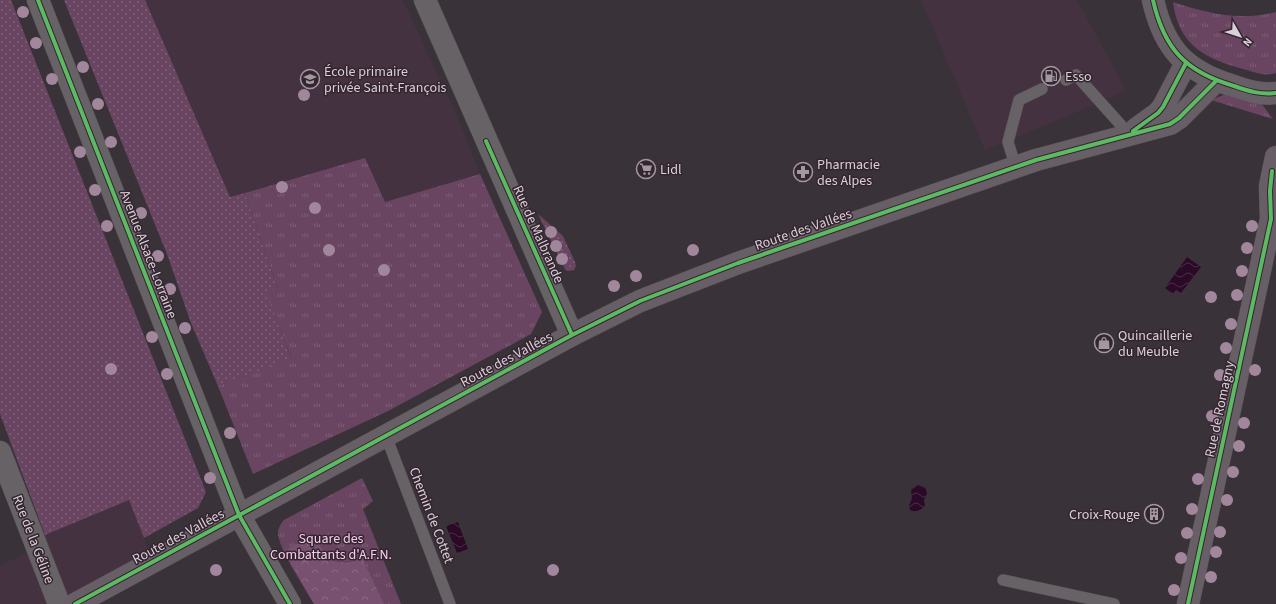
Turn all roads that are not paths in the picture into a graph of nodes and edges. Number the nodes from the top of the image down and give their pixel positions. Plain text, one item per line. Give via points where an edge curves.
1 (38, 0) edge
2 (425, 0) edge
3 (1150, 1) edge
4 (1186, 63) junction
5 (1066, 80) dead end
6 (1216, 81) junction
7 (1042, 89) dead end
8 (1276, 93) edge
9 (1129, 134) junction
10 (1276, 157) edge
11 (1016, 168) junction
12 (1274, 213) edge
13 (572, 335) junction
14 (386, 436) junction
15 (0, 452) edge
16 (239, 516) junction
17 (1003, 580) dead end
18 (59, 604) edge
19 (75, 604) edge
20 (290, 604) edge
21 (450, 604) edge
22 (1114, 604) edge
23 (1188, 604) edge

1 - 16 street, Avenue Alsace-Lorraine
2 - 13 street, Rue de Malbrande
3 - 4 main road via 1171,46
4 - 6 main road
4 - 9 main road, Route des Vallées via 1163,107
5 - 9 lane via 1076,75
6 - 8 main road via 1255,92
6 - 9 main road, Route des Vallées via 1175,122
7 - 11 lane via 1019,100 1008,142
9 - 11 main road, Route des Vallées
10 - 12 main road, Rue de Romagny via 1270,186
11 - 13 main road, Route des Vallées via 678,285 635,303
12 - 23 main road, Rue de Romagny
13 - 14 main road, Route des Vallées
14 - 16 main road, Route des Vallées
14 - 21 lane, Chemin de Cottet
15 - 18 street, Rue de la Géline
16 - 19 main road, Route des Vallées
16 - 20 street, Avenue Alsace-Lorraine
17 - 22 lane

